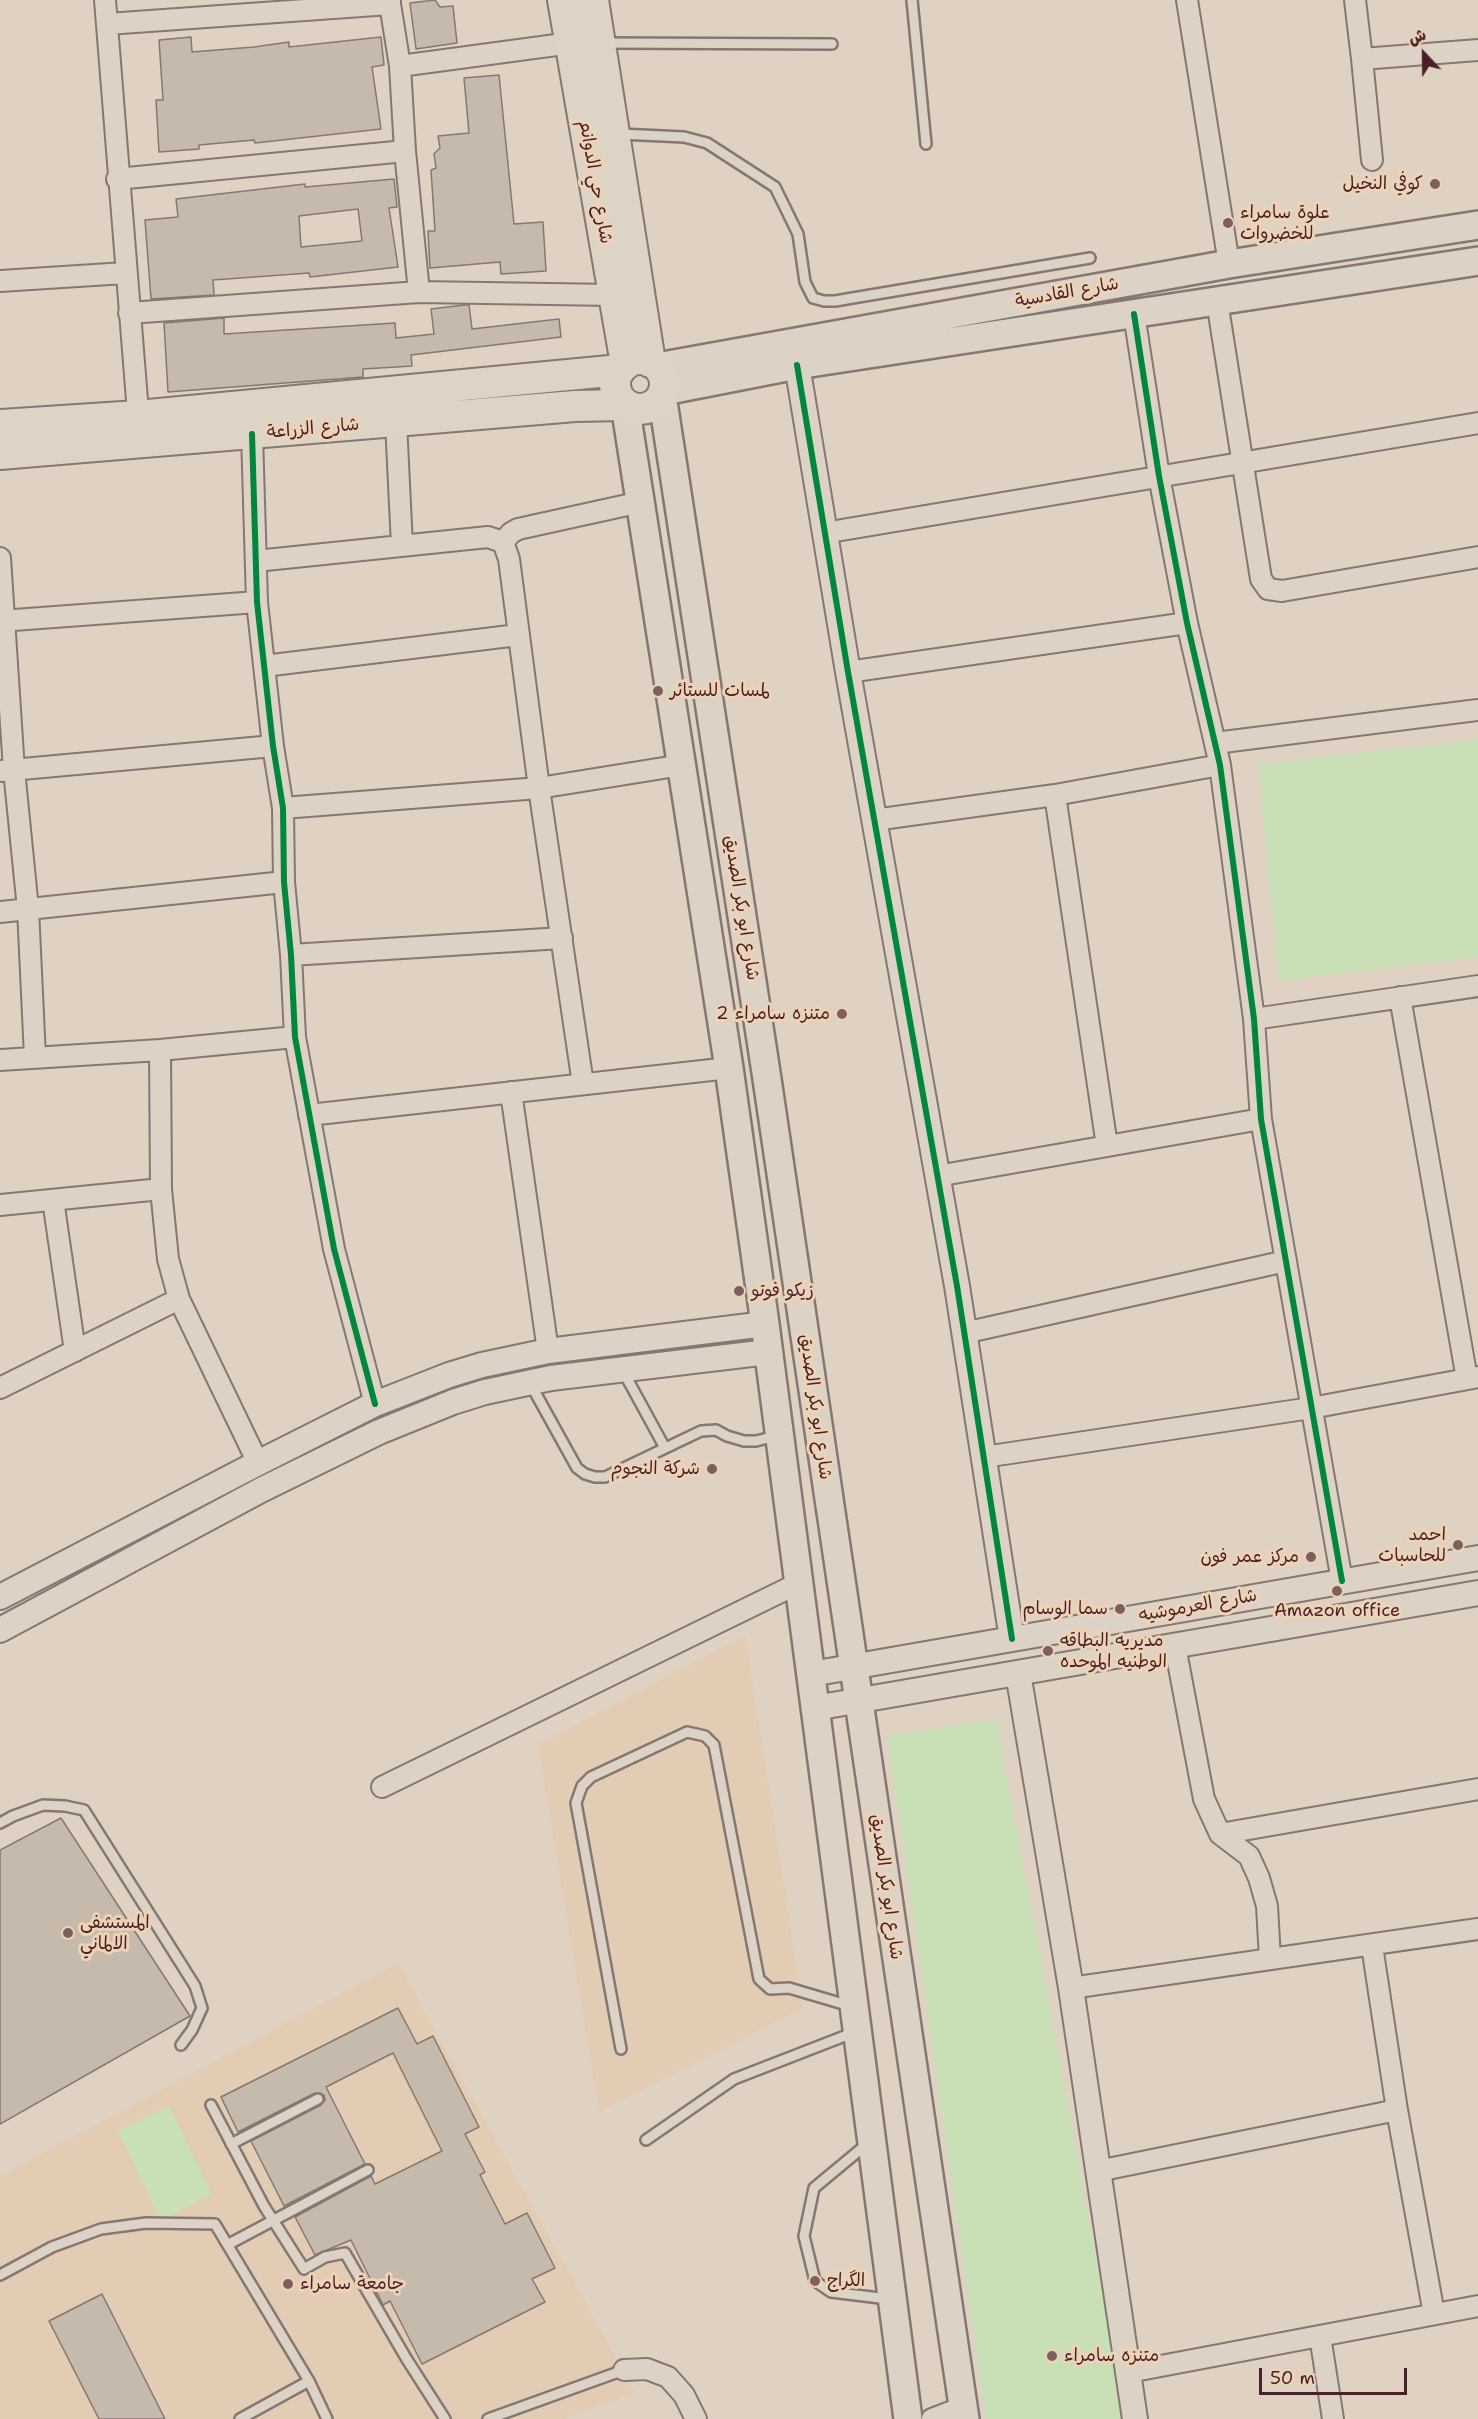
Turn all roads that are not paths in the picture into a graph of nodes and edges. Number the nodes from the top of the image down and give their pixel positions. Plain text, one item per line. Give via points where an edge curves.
1 (105, 0) edge
2 (564, 0) edge
3 (593, 0) edge
4 (912, 0) edge
5 (1187, 0) edge
6 (1355, 0) edge
7 (390, 2) edge
8 (107, 24) junction
9 (585, 43) junction
10 (832, 44) dead end
11 (1478, 50) edge
12 (1362, 59) junction
13 (400, 66) junction
14 (614, 134) junction
15 (926, 144) dead end
16 (405, 152) junction
17 (1372, 160) dead end
18 (117, 179) junction
19 (1478, 225) edge
20 (1090, 258) dead end
21 (1478, 261) edge
22 (1229, 264) junction
23 (125, 273) junction
24 (0, 281) edge
25 (419, 292) junction
26 (614, 295) junction
27 (1217, 301) junction
28 (129, 313) junction
29 (1134, 314) junction
30 (797, 365) junction
31 (647, 375) junction
32 (625, 405) junction
33 (396, 422) junction
34 (1478, 423) edge
35 (0, 425) edge
36 (139, 429) junction
37 (252, 434) junction
38 (0, 454) edge
39 (1243, 462) junction
40 (1159, 476) junction
41 (641, 502) junction
42 (824, 533) junction
43 (503, 542) junction
44 (402, 546) junction
45 (1478, 557) edge
46 (0, 558) edge
47 (256, 561) junction
48 (257, 602) junction
49 (2, 621) edge
50 (1187, 623) junction
51 (518, 635) junction
52 (264, 666) junction
53 (848, 672) junction
54 (1478, 711) edge
55 (1215, 743) junction
56 (273, 747) junction
57 (682, 765) junction
58 (1220, 765) junction
59 (7, 770) edge
60 (540, 788) junction
61 (1055, 795) junction
62 (283, 808) junction
63 (874, 820) junction
64 (284, 882) junction
65 (28, 909) junction
66 (0, 912) edge
67 (562, 938) junction
68 (291, 955) junction
69 (1478, 986) edge
70 (1400, 997) junction
71 (1254, 1019) junction
72 (295, 1037) junction
73 (160, 1050) junction
74 (35, 1057) junction
75 (0, 1060) edge
76 (729, 1068) junction
77 (583, 1084) junction
78 (511, 1092) junction
79 (309, 1115) junction
80 (1261, 1119) junction
81 (1107, 1146) junction
82 (937, 1176) junction
83 (161, 1189) junction
84 (53, 1200) junction
85 (0, 1205) edge
86 (1286, 1261) junction
87 (178, 1299) junction
88 (765, 1324) junction
89 (964, 1333) junction
90 (75, 1351) junction
91 (548, 1351) junction
92 (768, 1352) junction
93 (622, 1370) junction
94 (1472, 1378) edge
95 (529, 1383) junction
96 (0, 1388) edge
97 (375, 1404) junction
98 (1311, 1408) junction
99 (779, 1436) junction
100 (665, 1448) junction
101 (984, 1457) junction
102 (258, 1462) junction
103 (1478, 1558) edge
104 (1342, 1581) junction
105 (799, 1583) junction
106 (1478, 1593) edge
107 (0, 1597) edge
108 (0, 1630) edge
109 (1012, 1639) junction
110 (1175, 1646) junction
111 (854, 1666) junction
112 (1018, 1673) junction
113 (811, 1674) junction
114 (859, 1701) junction
115 (815, 1708) junction
116 (382, 1787) dead end
117 (1478, 1789) edge
118 (0, 1823) edge
119 (1220, 1834) junction
120 (1478, 1929) edge
121 (1372, 1946) junction
122 (1270, 1959) junction
123 (1071, 1988) junction
124 (856, 2019) junction
125 (181, 2045) dead end
126 (621, 2049) dead end
127 (318, 2100) dead end
128 (211, 2105) dead end
129 (1397, 2110) junction
130 (646, 2140) dead end
131 (871, 2140) junction
132 (231, 2144) junction
133 (368, 2170) dead end
134 (1098, 2172) junction
135 (273, 2219) junction
136 (229, 2244) junction
137 (0, 2275) edge
138 (891, 2300) junction
139 (1478, 2306) edge
140 (1434, 2314) junction
141 (1320, 2336) junction
142 (624, 2370) joint
143 (1129, 2372) junction
144 (309, 2382) junction
145 (964, 2413) edge
146 (240, 2419) edge
147 (327, 2419) edge
148 (445, 2419) edge
149 (488, 2419) edge
150 (696, 2419) edge
151 (908, 2419) edge
152 (932, 2419) edge
153 (1136, 2419) edge
154 (1333, 2419) edge

1 - 8 street
2 - 9 main road, شارع حي الدوانم
3 - 9 main road, شارع حي الدوانم
4 - 15 lane
5 - 22 street
6 - 12 street
7 - 8 street
7 - 13 street
8 - 18 street
9 - 10 lane
9 - 13 street
9 - 14 main road, شارع حي الدوانم
9 - 26 main road, شارع حي الدوانم
11 - 12 street
12 - 17 street
13 - 16 street
14 - 20 lane via 684,137 707,143 775,187 798,234 805,282 813,298 824,301
14 - 31 main road, شارع حي الدوانم
16 - 18 street
16 - 25 street
18 - 23 street
19 - 22 main road, شارع القادسية
21 - 27 main road, شارع القادسية
22 - 31 main road, شارع القادسية
23 - 24 street
23 - 28 street
25 - 26 street
25 - 28 street
26 - 31 main road, شارع حي الدوانم
27 - 29 main road, شارع القادسية
27 - 39 street
28 - 36 street
29 - 30 main road, شارع القادسية
29 - 40 street
30 - 31 main road, شارع القادسية
30 - 42 street
31 - 32 main road, شارع الزراعة via 655,404 648,408
31 - 36 main road, شارع الزراعة
31 - 111 main road, شارع ابو بكر الصديق via 769,1091
32 - 33 main road, شارع الزراعة
32 - 41 main road, شارع ابو بكر الصديق
33 - 37 main road, شارع الزراعة
33 - 44 street
34 - 39 street
35 - 36 main road, شارع الزراعة
36 - 37 main road, شارع الزراعة
36 - 38 main road, شارع الزراعة
37 - 47 street
39 - 40 street
39 - 45 street via 1261,579 1268,589 1282,591
40 - 42 street
40 - 50 street
41 - 43 street via 518,529
41 - 57 main road, شارع ابو بكر الصديق
42 - 53 street
43 - 44 street via 488,537
43 - 51 street via 509,560
44 - 47 street
46 - 49 street
47 - 48 street
48 - 49 street
48 - 52 street
49 - 59 street
50 - 53 street
50 - 55 street
51 - 52 street
51 - 60 street
52 - 56 street
53 - 63 street
54 - 55 street
55 - 58 street
56 - 59 street
56 - 62 street
57 - 60 street
57 - 76 main road, شارع ابو بكر الصديق
58 - 61 street
58 - 71 street
59 - 65 street
60 - 62 street
60 - 67 street
61 - 63 street
61 - 81 street
62 - 64 street
63 - 82 street
64 - 65 street
64 - 68 street
65 - 66 street
65 - 74 street
67 - 68 street
67 - 77 street
68 - 72 street
69 - 70 street
70 - 71 street
70 - 94 street
71 - 80 street
72 - 73 street
72 - 79 street
73 - 74 street
73 - 83 street
74 - 75 street
76 - 77 street
76 - 88 main road, شارع ابو بكر الصديق
77 - 78 street
78 - 79 street
78 - 91 street
79 - 97 street via 334,1249
80 - 81 street
80 - 86 street
81 - 82 street
82 - 89 street
83 - 84 street
83 - 87 street via 168,1259
84 - 85 street
84 - 90 street
86 - 89 street
86 - 98 street
87 - 90 street
87 - 102 street
88 - 91 street
88 - 92 main road, شارع ابو بكر الصديق
89 - 101 street
90 - 96 street
91 - 97 street via 482,1365
92 - 93 street
92 - 99 main road, شارع ابو بكر الصديق
93 - 95 street
93 - 100 lane
94 - 98 street
95 - 100 lane via 577,1468 585,1474 605,1477
95 - 108 street via 475,1395 379,1432 261,1490
97 - 102 street
98 - 101 street
98 - 104 street
99 - 100 lane via 744,1441 708,1429
99 - 105 main road, شارع ابو بكر الصديق
101 - 109 street
102 - 107 street
103 - 104 street, شارع العرموشيه
104 - 109 street, شارع العرموشيه
105 - 113 main road, شارع ابو بكر الصديق
105 - 116 street
106 - 110 street, شارع العرموشيه
109 - 111 street, شارع العرموشيه
110 - 112 street, شارع العرموشيه
110 - 119 street via 1204,1799
111 - 113 street, شارع العرموشيه
111 - 114 main road, شارع ابو بكر الصديق
112 - 114 street, شارع العرموشيه
112 - 123 street
113 - 115 main road, شارع ابو بكر الصديق
114 - 115 street, شارع العرموشيه
114 - 145 main road, شارع ابو بكر الصديق
115 - 124 main road, شارع ابو بكر الصديق
117 - 119 street
118 - 125 lane via 43,1805 84,1810 195,1986 202,2008
119 - 122 street via 1250,1856 1259,1878 1267,1906
120 - 121 street
121 - 122 street
121 - 129 street
122 - 123 street
123 - 134 street
124 - 126 lane via 789,1988 770,1989 759,1979 714,1745 705,1736 687,1732 591,1777 582,1786 576,1803
124 - 130 lane via 734,2079
124 - 131 main road, شارع ابو بكر الصديق
127 - 132 lane
128 - 132 lane
129 - 134 street
129 - 140 street
131 - 138 main road, شارع ابو بكر الصديق
131 - 138 lane via 814,2188 804,2236 815,2281 831,2292
132 - 135 lane
133 - 135 lane
134 - 143 street
135 - 136 lane
135 - 148 lane via 304,2269 325,2257 345,2253
136 - 137 lane via 215,2224 146,2223 101,2229 52,2247
136 - 144 lane
138 - 151 main road, شارع ابو بكر الصديق
139 - 140 street
140 - 141 street
141 - 143 street
141 - 154 street
142 - 149 lane
142 - 150 street via 647,2369 668,2378 684,2395
143 - 153 street
144 - 146 lane
144 - 147 lane
145 - 152 street

